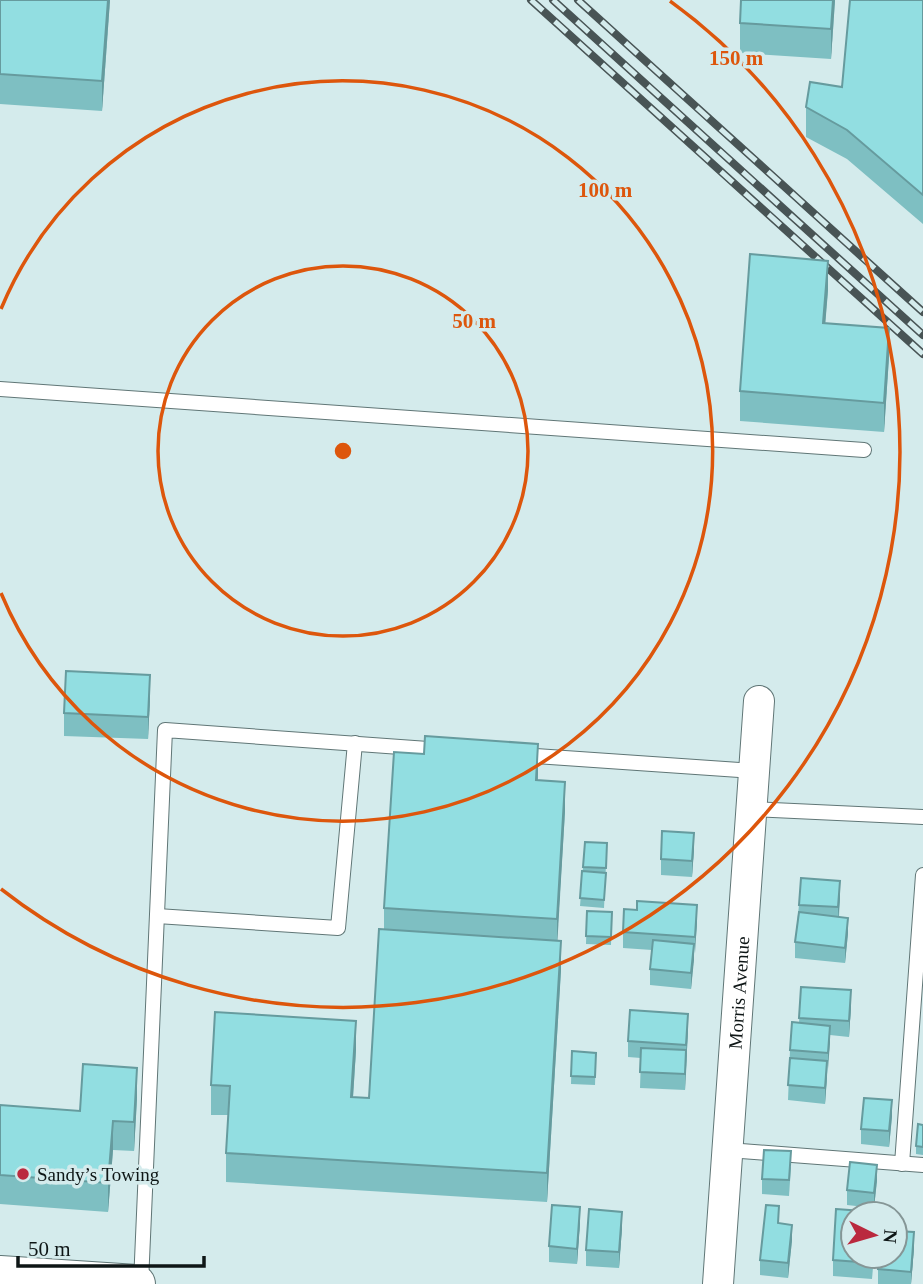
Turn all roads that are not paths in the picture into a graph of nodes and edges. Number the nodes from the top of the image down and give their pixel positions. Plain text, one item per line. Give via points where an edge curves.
1 (0, 389) edge
2 (864, 450) dead end
3 (759, 701) dead end
4 (355, 743) junction
5 (451, 750) edge
6 (506, 754) edge
7 (754, 771) junction
8 (751, 809) junction
9 (923, 817) edge
10 (923, 875) edge
11 (157, 916) junction
12 (728, 1150) junction
13 (902, 1164) junction
14 (923, 1166) edge
15 (0, 1275) edge
16 (138, 1284) edge
17 (718, 1284) edge

1 - 2 lane
3 - 7 street, Morris Avenue
4 - 5 lane
4 - 11 lane via 338,928
4 - 11 lane via 165,730
6 - 7 lane
7 - 8 street, Morris Avenue
8 - 9 lane
8 - 12 street, Morris Avenue
10 - 13 lane
11 - 16 lane
12 - 13 lane
12 - 17 street, Morris Avenue
13 - 14 lane
15 - 16 street

